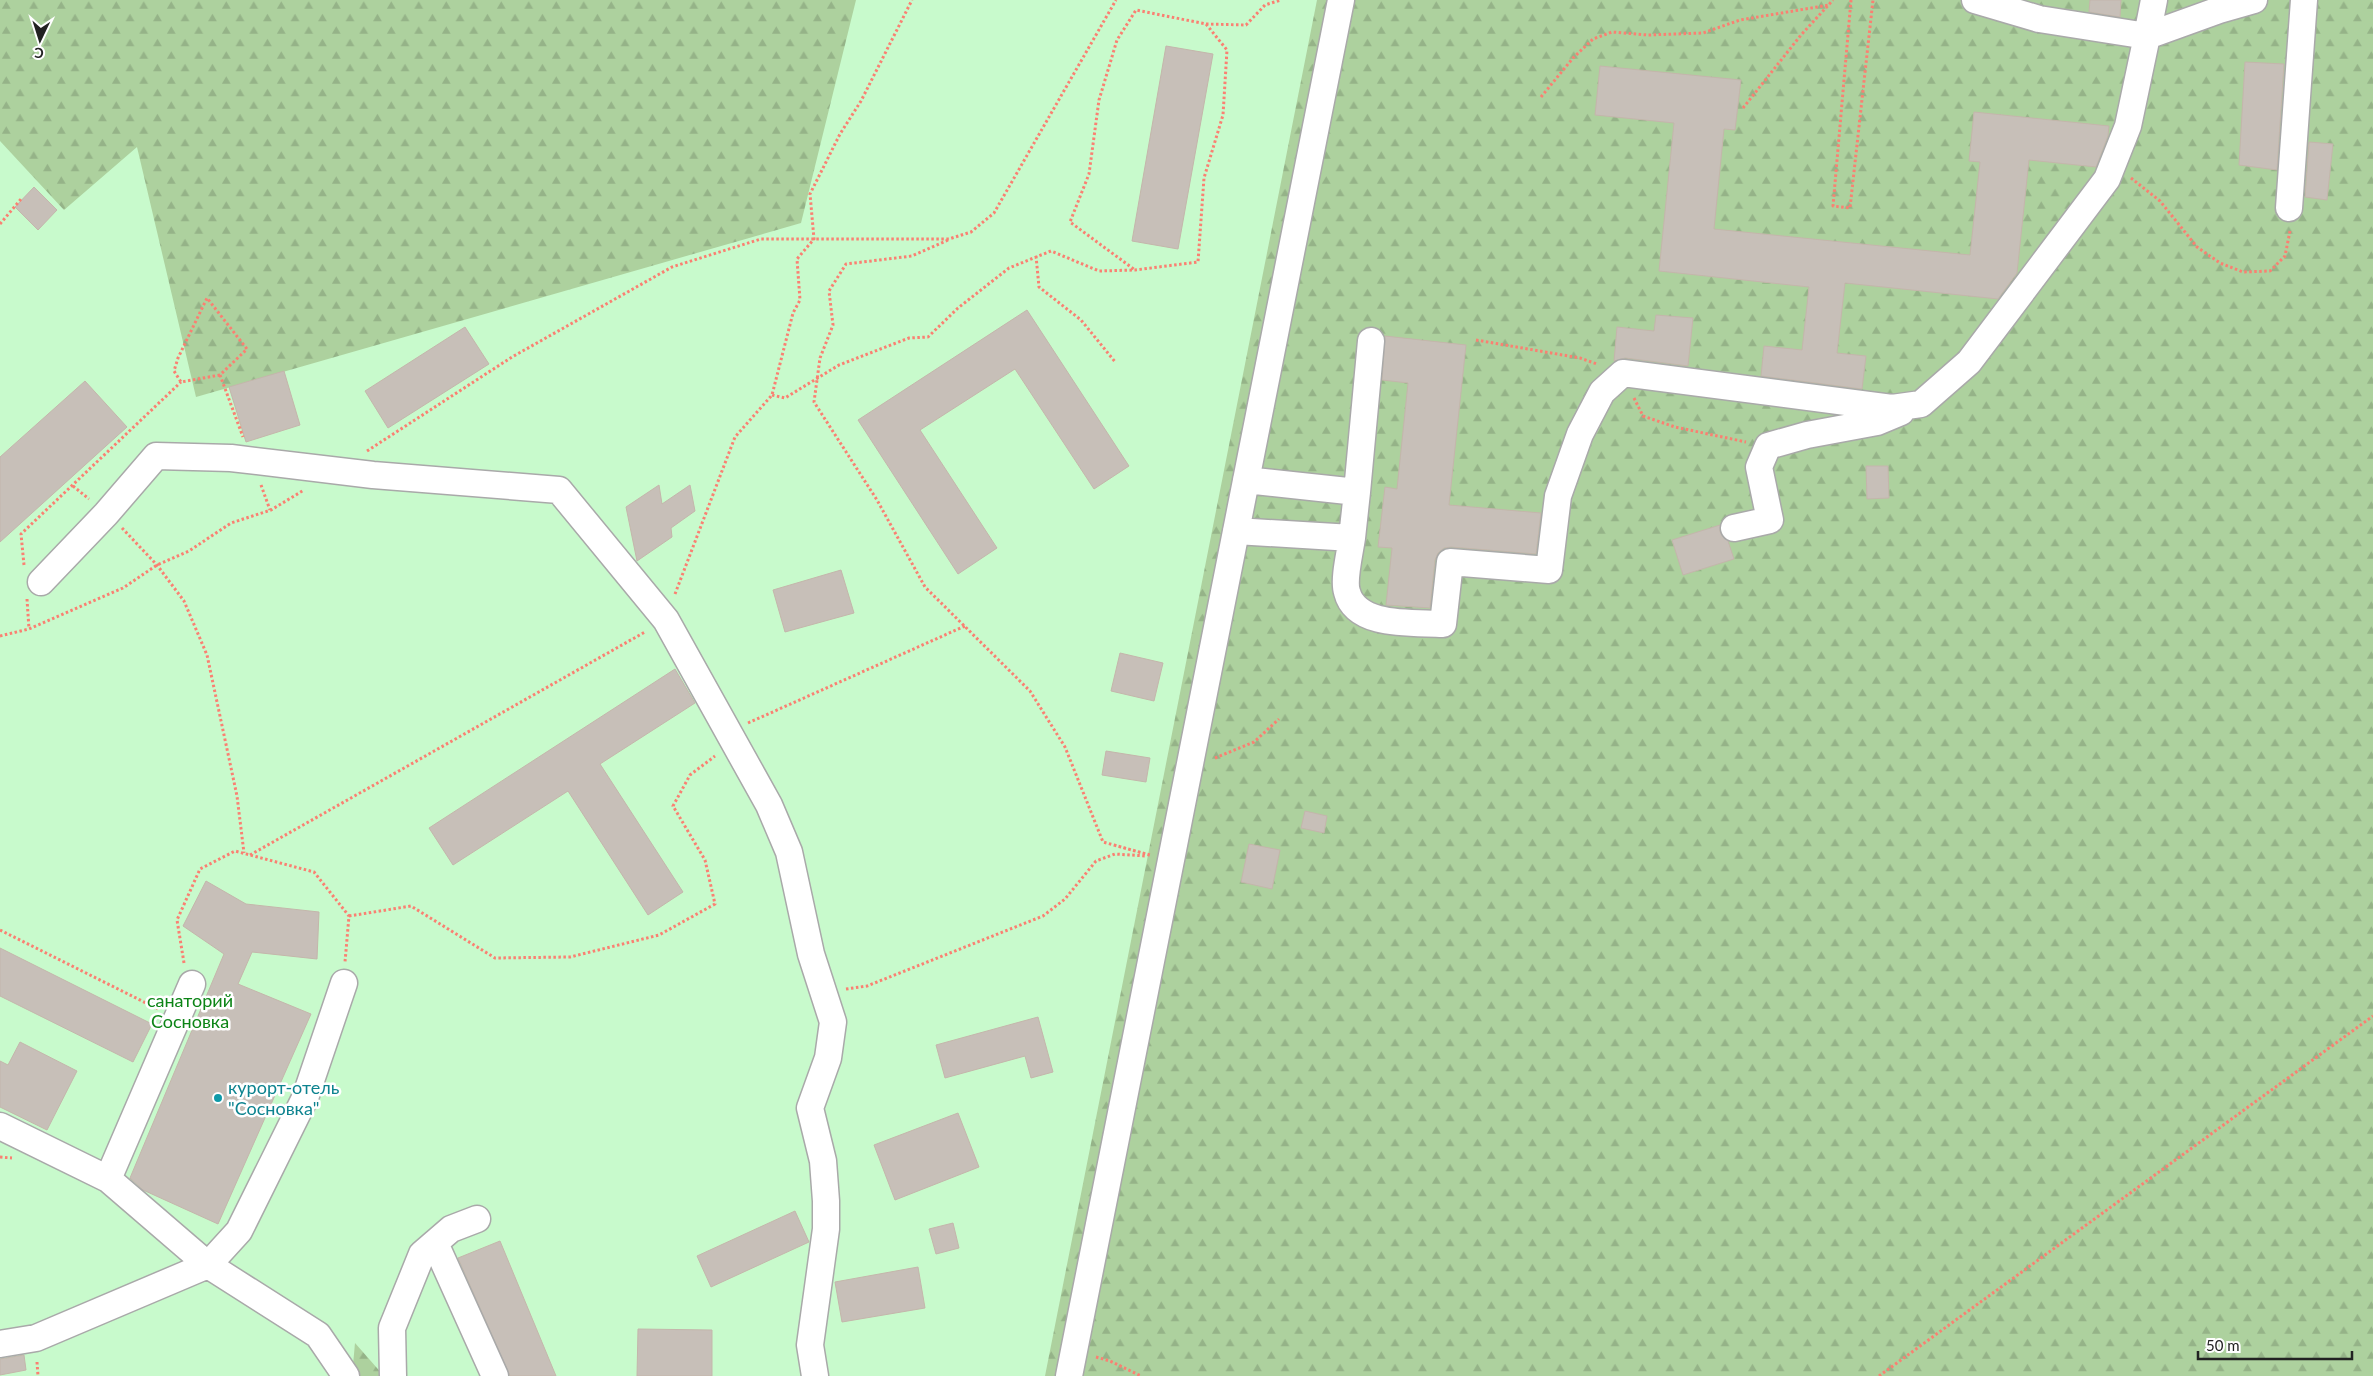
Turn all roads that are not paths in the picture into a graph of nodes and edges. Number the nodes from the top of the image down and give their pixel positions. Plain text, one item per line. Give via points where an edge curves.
1 (1341, 0) edge
2 (1974, 0) edge
3 (2154, 0) edge
4 (2254, 0) edge
5 (2304, 0) edge
6 (2147, 36) junction
7 (2289, 208) road end
8 (1371, 341) dead end
9 (1921, 404) junction
10 (1246, 480) junction
11 (1357, 492) junction
12 (1734, 528) dead end
13 (1236, 531) junction
14 (1352, 538) junction
15 (31, 581) road end
16 (344, 983) road end
17 (192, 984) road end
18 (0, 1126) edge
19 (108, 1179) junction
20 (476, 1219) dead end
21 (435, 1243) junction
22 (208, 1265) junction
23 (0, 1344) edge
24 (1071, 1366) edge
25 (346, 1376) edge
26 (393, 1376) edge
27 (495, 1376) edge
28 (815, 1376) edge

1 - 10 street
2 - 6 street via 2040,19
3 - 6 street
4 - 6 street
5 - 7 street
6 - 9 street via 2128,126 2107,179 1969,362
8 - 11 street
9 - 12 street via 1877,422 1807,434 1768,446 1759,467 1770,520
9 - 14 street via 1892,408 1623,373 1602,392 1580,434 1558,496 1549,570 1450,562 1443,624 1379,620 1365,615 1352,604 1346,591
10 - 11 street
10 - 13 street
11 - 14 street
13 - 14 street
13 - 24 street via 1189,768 1162,859
15 - 28 street via 106,514 156,456 252,460 335,471 559,490 666,620 769,805 789,852 812,954 833,1022 828,1058 810,1108 823,1161 826,1202 826,1229 810,1345
16 - 22 street via 304,1098 239,1231
17 - 19 street
18 - 19 street
19 - 22 street
20 - 21 street via 451,1229
21 - 26 street via 422,1254 392,1328
21 - 27 street
22 - 23 street via 36,1338
22 - 25 street via 318,1335

